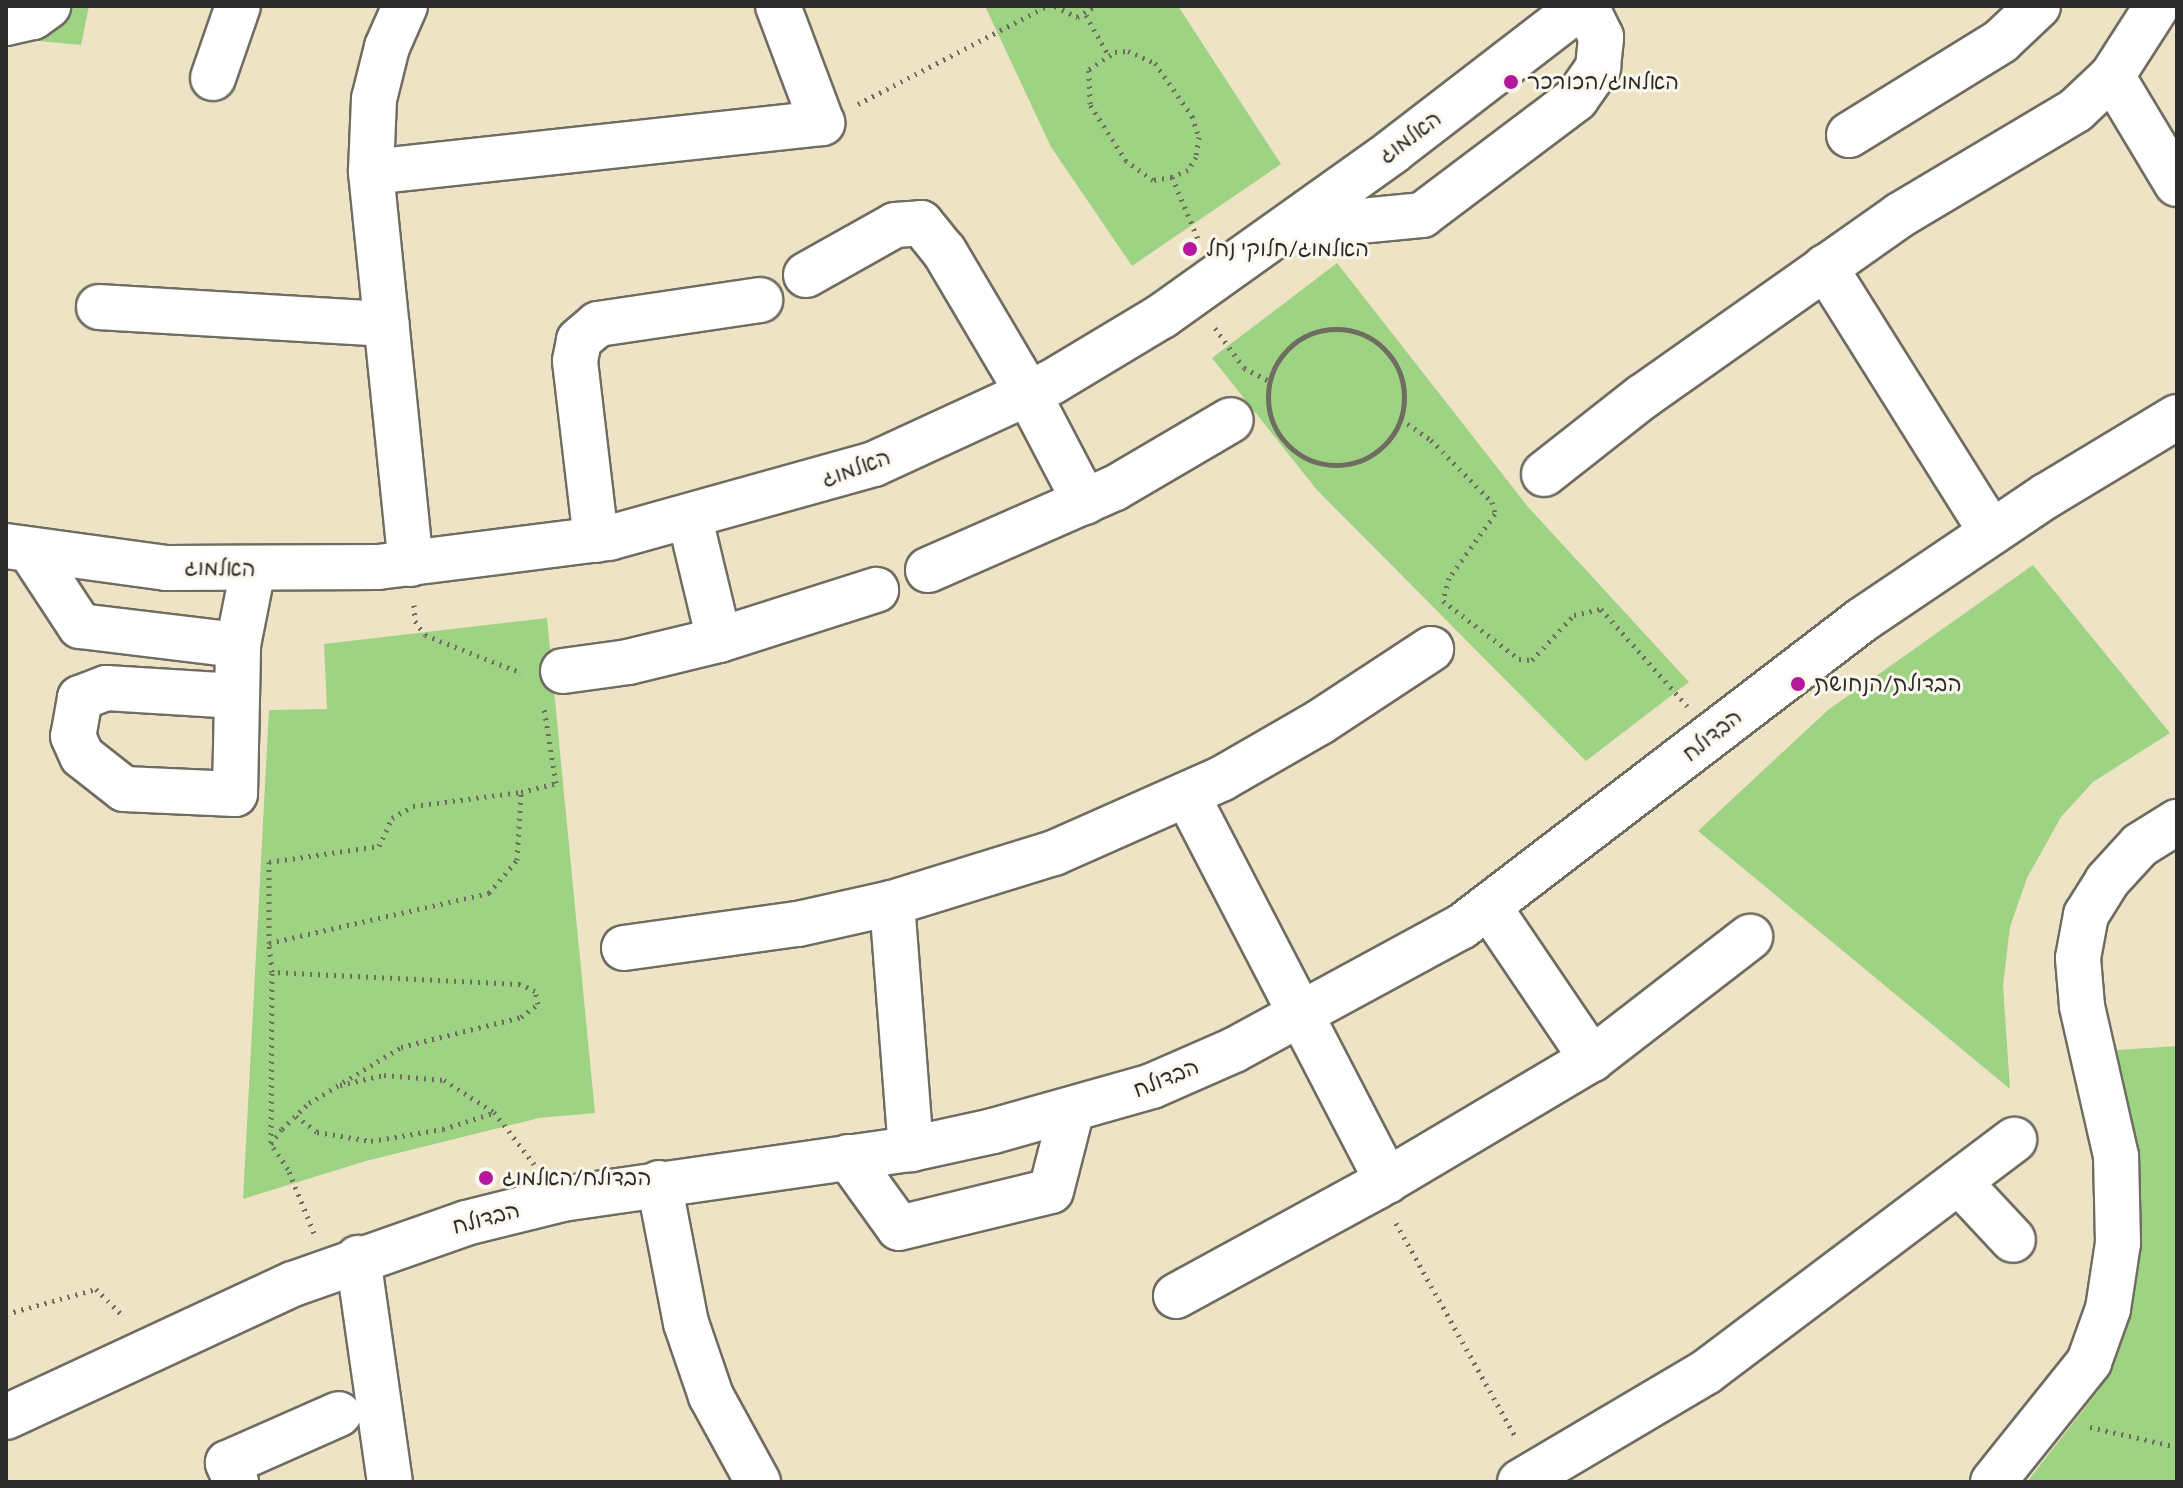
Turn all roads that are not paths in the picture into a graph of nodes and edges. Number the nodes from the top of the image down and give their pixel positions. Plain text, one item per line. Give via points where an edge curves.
1 (48, 6) edge
2 (238, 6) edge
3 (405, 6) edge
4 (778, 6) edge
5 (1583, 6) edge
6 (2038, 6) edge
7 (2157, 6) edge
8 (6, 23) edge
9 (2112, 76) junction
10 (213, 78) dead end
11 (1849, 135) dead end
12 (371, 172) junction
13 (2177, 184) edge
14 (1288, 228) junction
15 (1825, 267) junction
16 (806, 275) dead end
17 (760, 300) dead end
18 (99, 307) dead end
19 (386, 324) junction
20 (1028, 393) junction
21 (2177, 417) edge
22 (1231, 420) dead end
23 (1544, 474) dead end
24 (1085, 502) junction
25 (690, 519) junction
26 (1991, 532) junction
27 (596, 540) junction
28 (18, 548) edge
29 (411, 564) junction
30 (253, 569) junction
31 (928, 570) dead end
32 (876, 590) dead end
33 (719, 640) junction
34 (238, 645) junction
35 (1431, 649) dead end
36 (545, 682) road end
37 (236, 696) dead end
38 (1187, 795) junction
39 (2177, 822) edge
40 (892, 903) junction
41 (1489, 907) junction
42 (1750, 937) dead end
43 (624, 948) dead end
44 (1300, 1018) junction
45 (1592, 1059) junction
46 (1071, 1113) junction
47 (2014, 1140) dead end
48 (911, 1149) junction
49 (848, 1157) junction
50 (1959, 1182) junction
51 (659, 1183) junction
52 (1382, 1184) junction
53 (2013, 1240) dead end
54 (343, 1264) junction
55 (1176, 1296) dead end
56 (339, 1414) dead end
57 (8, 1417) edge
58 (1528, 1478) edge
59 (236, 1482) edge
60 (390, 1482) edge
61 (758, 1482) edge
62 (1993, 1482) edge

1 - 8 street via 33,17
2 - 10 street
3 - 12 street via 387,47 374,99
4 - 12 street via 822,123
5 - 14 street, האלמוג
5 - 14 street via 1601,37 1598,67 1576,99 1434,206 1422,215 1387,221
6 - 11 street via 2001,41
7 - 9 street
9 - 13 street
9 - 15 street via 2076,110 1900,215
12 - 19 street
14 - 20 street, האלמוג via 1204,287
15 - 23 street
15 - 26 street
16 - 20 street via 895,225 921,223 944,251
17 - 27 street via 598,324 579,340 575,361
18 - 19 street
19 - 29 street
20 - 24 street
20 - 25 street, האלמוג via 874,464
21 - 26 street, הבדולח
22 - 24 street
24 - 31 street
25 - 27 street, האלמוג
25 - 33 street
26 - 41 street, הבדולח via 1850,629
27 - 29 street, האלמוג
28 - 30 street, האלמוג via 166,568
28 - 34 street via 80,626
29 - 30 street, האלמוג
30 - 34 street
32 - 33 street
33 - 36 street
34 - 37 street
35 - 38 street via 1320,722
38 - 40 street via 1054,853
38 - 44 street
39 - 62 street via 2140,845 2107,881 2086,915 2078,958 2082,1006 2116,1156 2118,1243 2108,1309 2089,1362
40 - 43 street via 798,924
40 - 48 street
41 - 44 street, הבדולח
41 - 45 street
42 - 45 street
44 - 46 street, הבדולח via 1152,1086
44 - 52 street
45 - 52 street
46 - 48 street, הבדולח
46 - 49 street via 1051,1191 899,1228
47 - 50 street
48 - 49 street, הבדולח
49 - 51 street, הבדולח
50 - 53 street
50 - 58 street via 1706,1372
51 - 54 street, הבדולח via 562,1199 466,1223
51 - 61 street via 686,1323 711,1396
52 - 55 street
54 - 57 street, הבדולח via 154,1345
54 - 60 street
56 - 59 street via 228,1463

